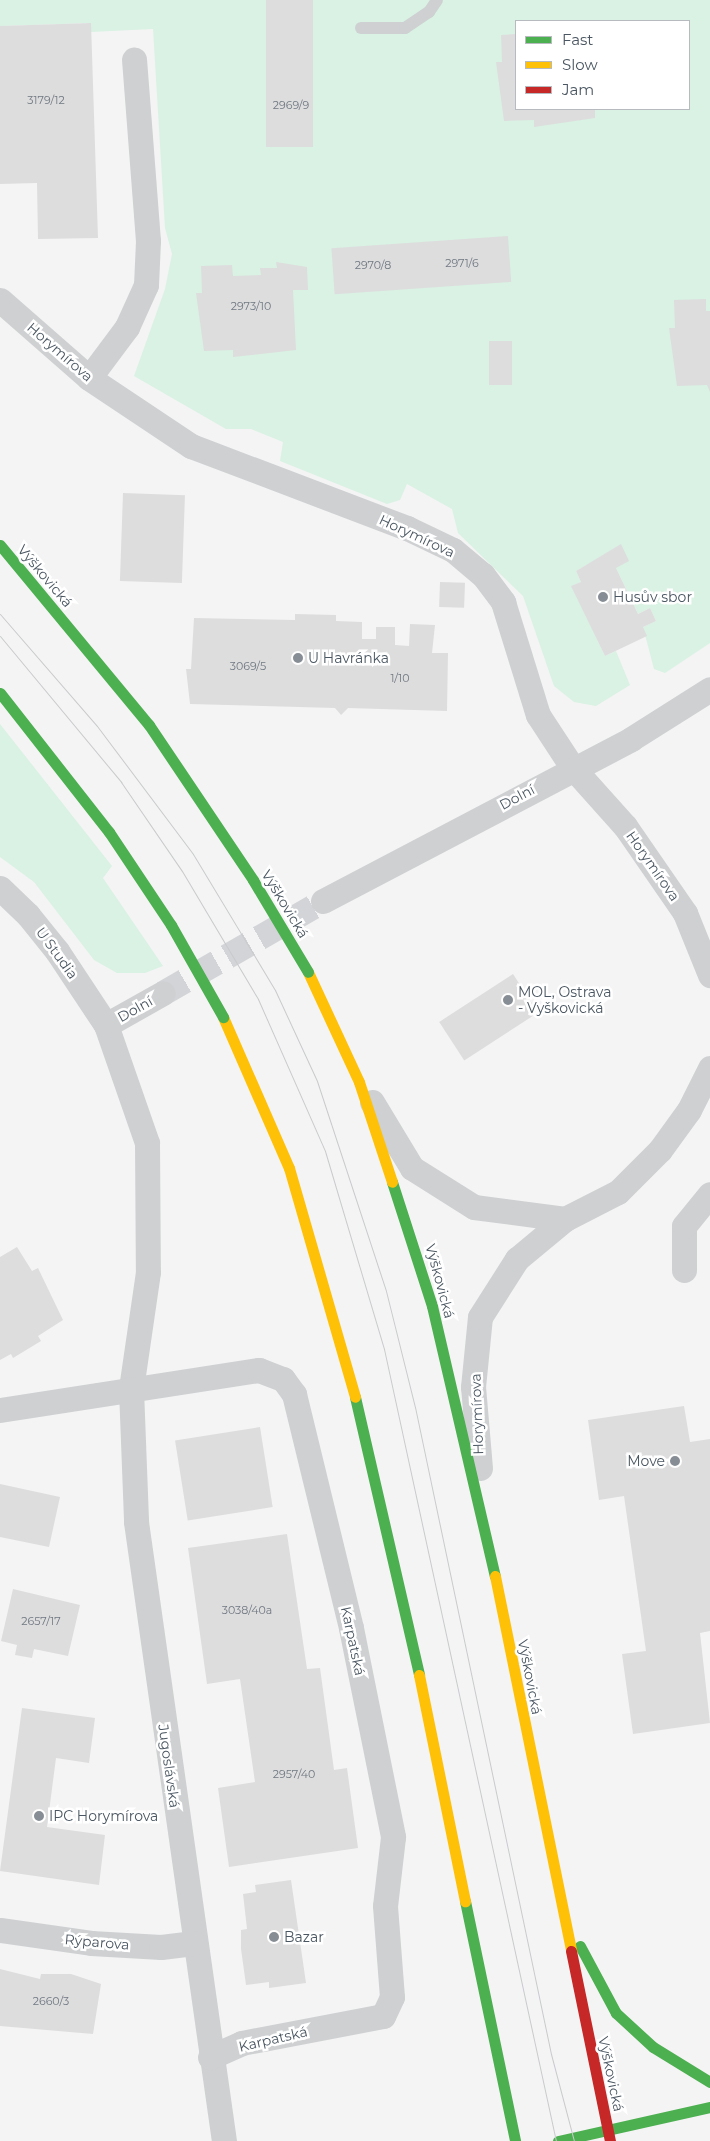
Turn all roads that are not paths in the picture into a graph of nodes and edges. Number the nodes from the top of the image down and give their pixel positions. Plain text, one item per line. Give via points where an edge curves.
1 (437, 0) edge
2 (361, 28) dead end
3 (134, 60) dead end
4 (0, 300) edge
5 (89, 378) junction
6 (0, 545) edge
7 (710, 689) edge
8 (0, 693) edge
9 (572, 767) junction
10 (0, 888) edge
11 (323, 901) tunnel mouth
12 (710, 975) edge
13 (163, 993) tunnel mouth
14 (106, 1025) junction
15 (710, 1068) edge
16 (360, 1082) junction
17 (710, 1194) edge
18 (565, 1219) junction
19 (684, 1270) dead end
20 (131, 1389) junction
21 (0, 1410) edge
22 (484, 1523) junction
23 (560, 1903) junction
24 (0, 1930) edge
25 (194, 1944) junction
26 (210, 2057) junction
27 (710, 2082) edge
28 (710, 2107) edge
29 (607, 2128) junction
30 (224, 2141) edge
31 (515, 2141) edge
32 (558, 2141) edge
33 (610, 2141) edge

1 - 2 lane via 429,12 405,28
3 - 5 street via 148,240 146,285 128,327
4 - 5 street, Horymírova
5 - 9 street, Horymírova via 192,446 407,528 460,556 483,575 504,602 538,715
6 - 16 street, Výškovická, bridge via 148,725 253,880 308,972
7 - 9 street, Dolní via 631,739
8 - 31 street, bridge via 104,825 171,925 223,1017 289,1168 345,1355 405,1610
9 - 11 street, Dolní
9 - 12 street, Horymírova via 625,826 685,913
10 - 14 street, U Studia via 52,944
13 - 14 street, Dolní
14 - 20 street, U Studia via 147,1143 148,1272
15 - 18 street, Horymírova via 690,1110 660,1150 618,1192
16 - 18 street via 412,1168 474,1207
16 - 22 street, Výškovická via 423,1274
17 - 19 street via 684,1226
18 - 22 street, Horymírova via 516,1259 480,1317 473,1387
20 - 21 street, Karpatská
20 - 25 street, Jugoslávská via 136,1522
20 - 26 street, Karpatská via 259,1370 283,1379 294,1394 351,1628 393,1837 385,1906 392,1997 383,2016 242,2043
22 - 23 street, Výškovická
23 - 27 street via 616,2013 653,2047
23 - 29 street, Výškovická
24 - 25 street, Rýparova via 91,1943 161,1947
25 - 26 street, Jugoslávská
26 - 30 street, Jugoslávská
28 - 29 street
29 - 32 street
29 - 33 street, Výškovická

